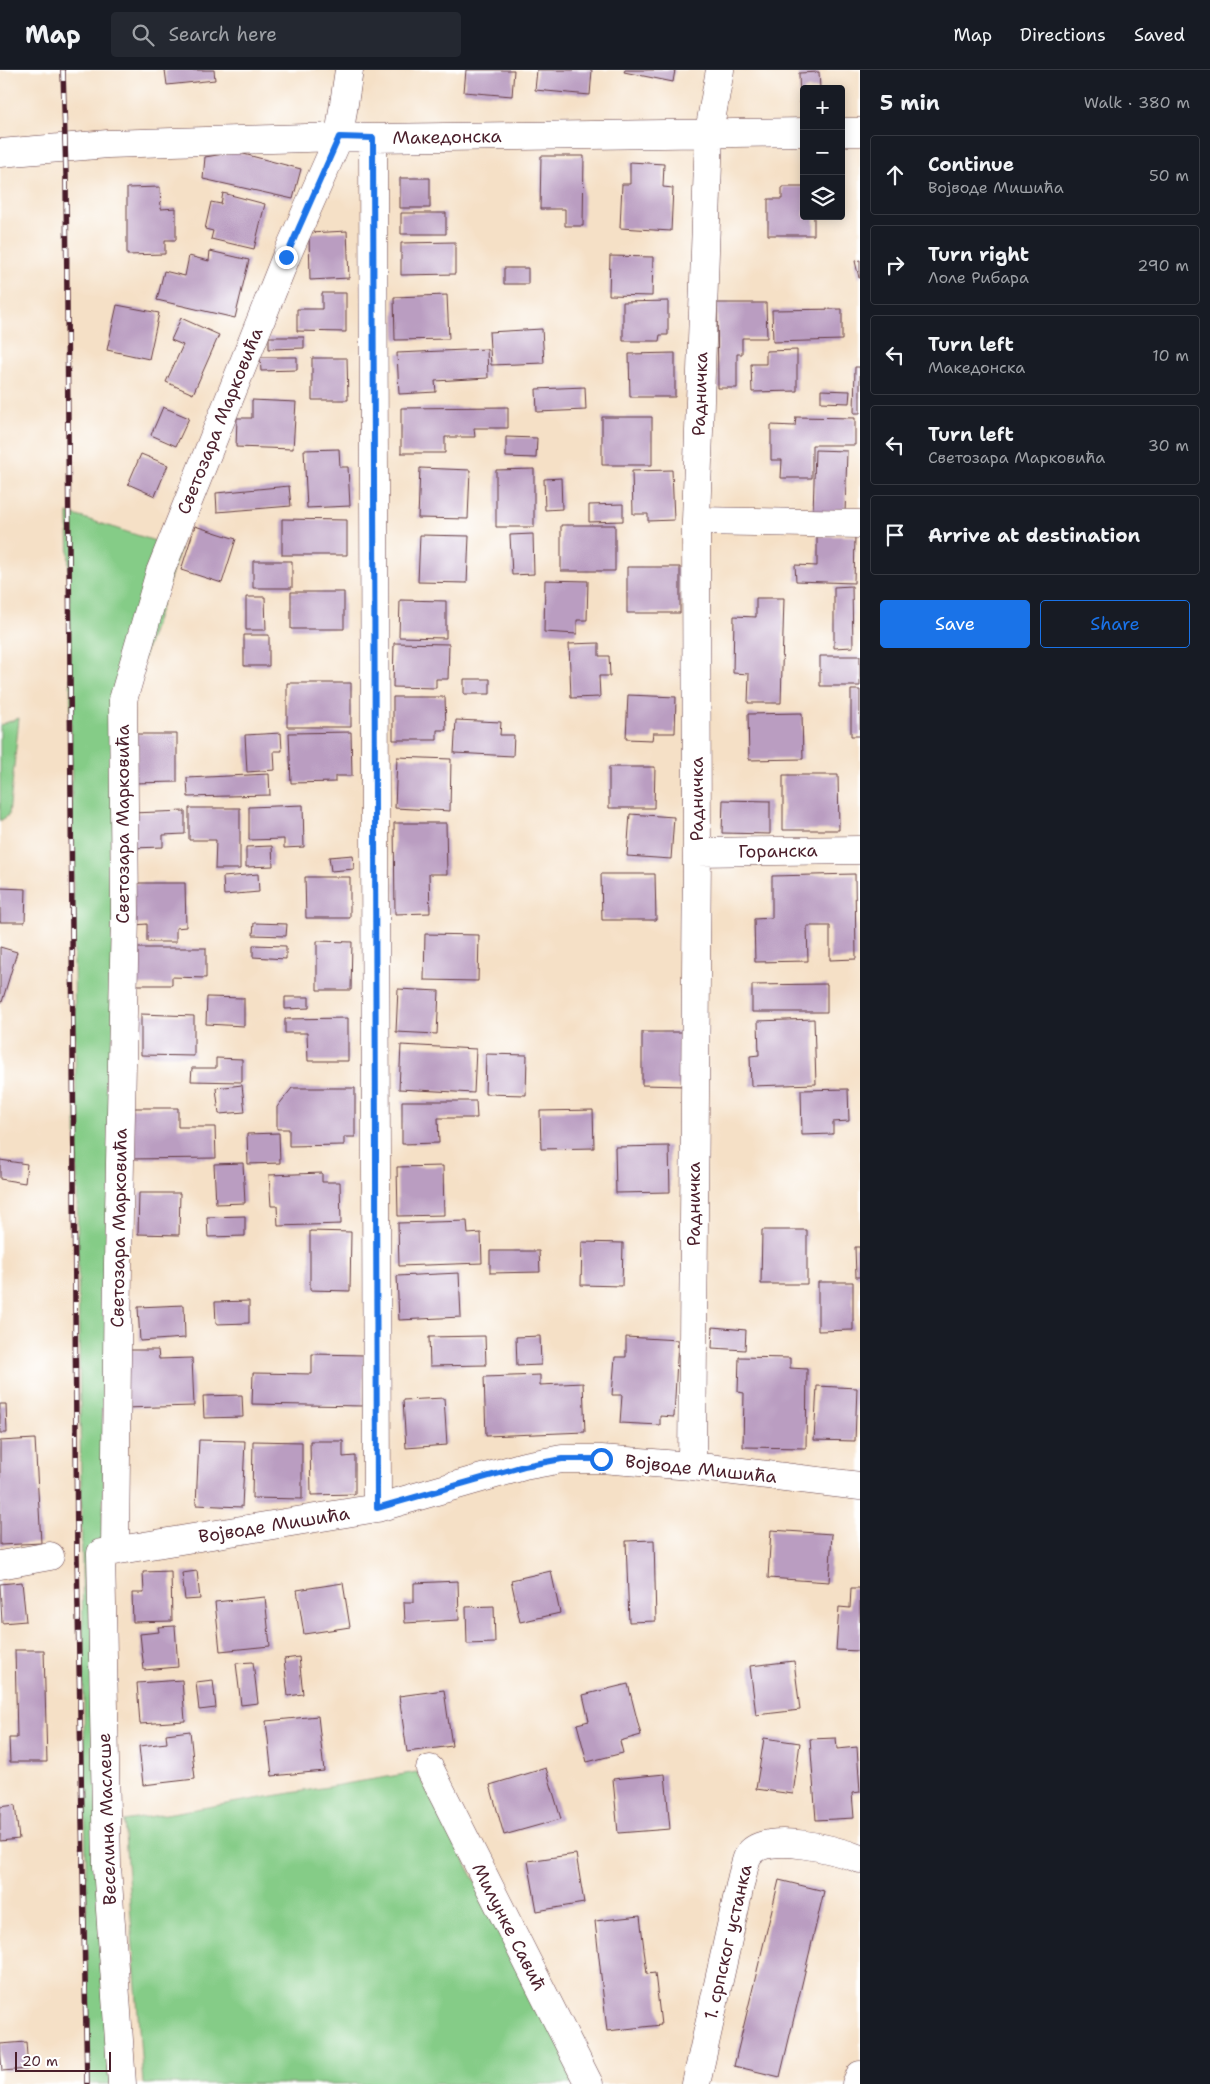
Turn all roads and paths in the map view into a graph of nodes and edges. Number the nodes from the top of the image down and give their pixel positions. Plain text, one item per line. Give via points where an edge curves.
1 (349, 70) edge
2 (720, 70) edge
3 (709, 132) junction
4 (800, 132) edge
5 (845, 132) edge
6 (860, 132) edge
7 (339, 137) junction
8 (373, 138) junction
9 (0, 152) edge
10 (696, 521) junction
11 (860, 524) edge
12 (860, 850) edge
13 (697, 852) junction
14 (692, 1466) junction
15 (860, 1486) edge
16 (377, 1508) junction
17 (108, 1552) junction
18 (50, 1556) dead end
19 (0, 1565) edge
20 (430, 1769) dead end
21 (860, 1859) edge
22 (860, 2075) edge
23 (122, 2084) edge
24 (589, 2084) edge
25 (696, 2084) edge
26 (856, 2084) edge

1 - 7 street, Светозара Марковића
2 - 3 street, Радничка
3 - 4 street, Македонска
3 - 8 street, Македонска
3 - 10 street, Радничка
5 - 6 street
7 - 8 street, Македонска
7 - 9 street, Македонска via 108,144
7 - 17 street, Светозара Марковића via 286,257 160,572 122,700 125,913
8 - 16 street
10 - 11 street
10 - 13 street, Радничка
12 - 13 street, Горанска
13 - 14 street, Радничка
14 - 15 street, Војводе Мишића
14 - 16 street, Војводе Мишића via 562,1459 524,1466
16 - 17 street, Војводе Мишића
17 - 23 street, Веселина Маслеше via 107,1866
18 - 19 street
20 - 24 street, Милунке Савић
21 - 25 street, 1. српског устанка via 811,1844 780,1843 756,1848 748,1855
22 - 26 street

